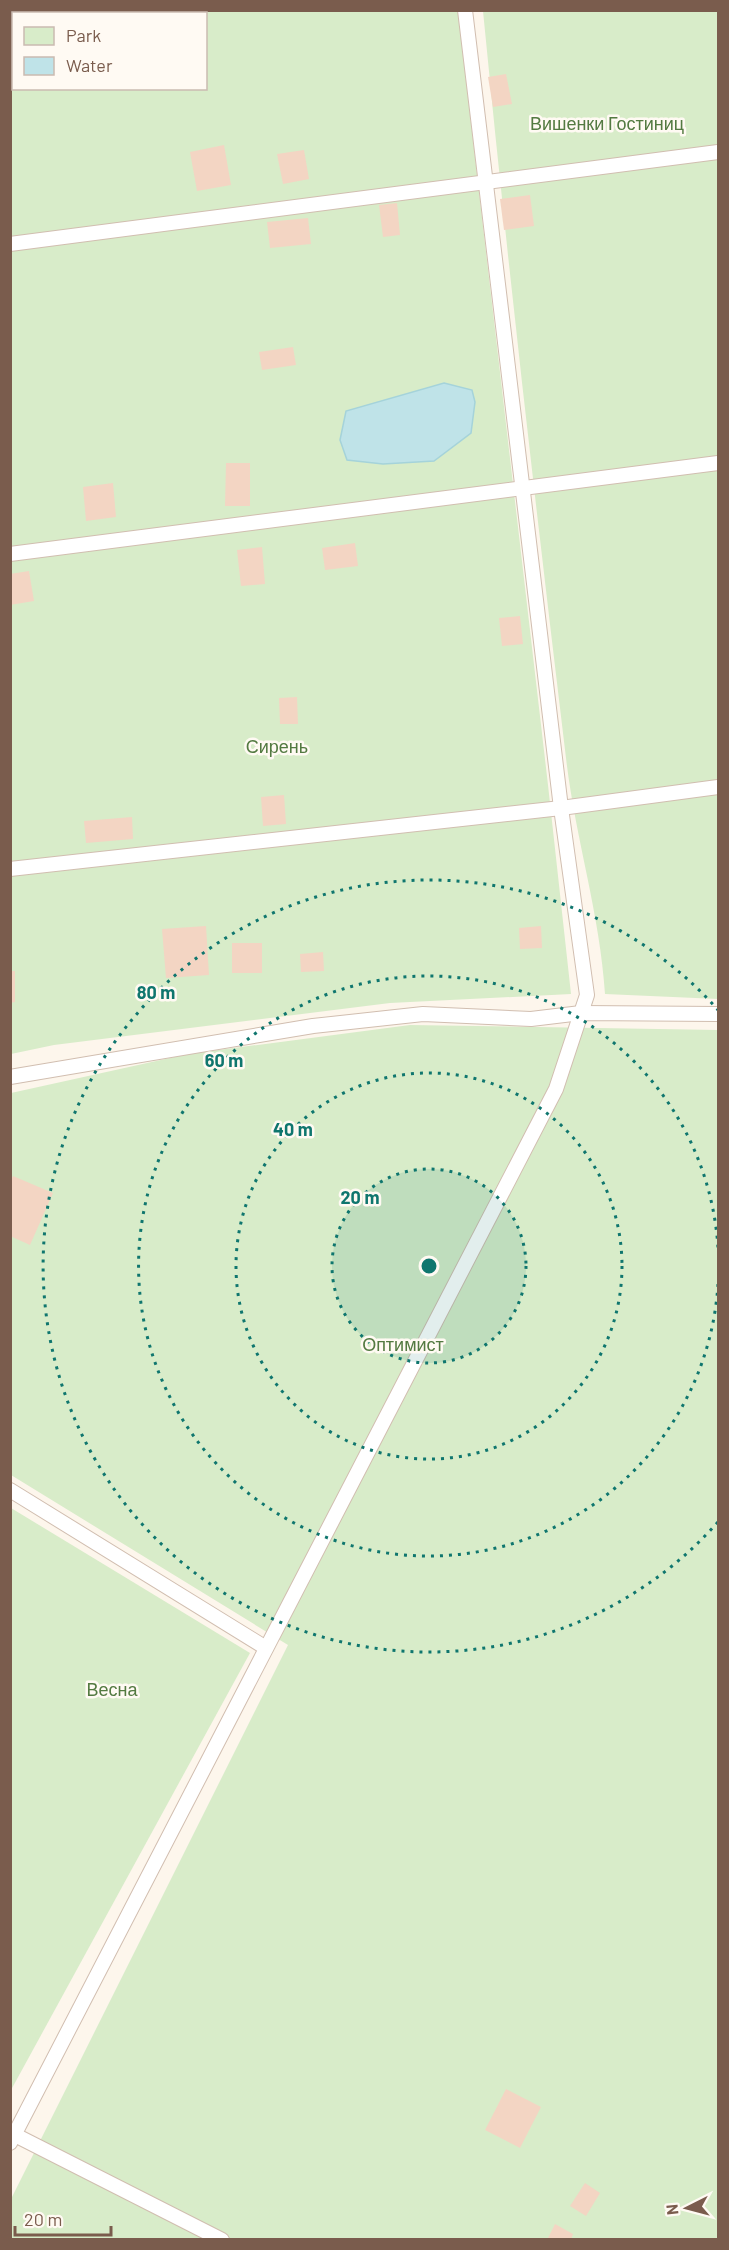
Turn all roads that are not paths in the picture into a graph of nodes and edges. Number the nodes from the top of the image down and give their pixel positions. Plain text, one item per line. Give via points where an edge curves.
1 (465, 10) edge
2 (718, 152) edge
3 (486, 181) junction
4 (10, 244) edge
5 (718, 463) edge
6 (523, 487) junction
7 (10, 554) edge
8 (718, 787) edge
9 (561, 808) junction
10 (10, 869) edge
11 (581, 1013) junction
12 (718, 1014) edge
13 (10, 1077) edge
14 (10, 1490) edge
15 (266, 1648) junction
16 (13, 2139) edge
17 (222, 2240) edge

1 - 3 lane
2 - 3 lane
3 - 4 lane
3 - 6 lane
5 - 6 lane
6 - 7 lane
6 - 9 lane
8 - 9 lane
9 - 10 lane
9 - 11 lane via 587,994
11 - 12 lane
11 - 13 lane via 531,1019 423,1014 313,1026
11 - 15 lane via 556,1089
14 - 15 lane
15 - 16 lane
16 - 17 lane

